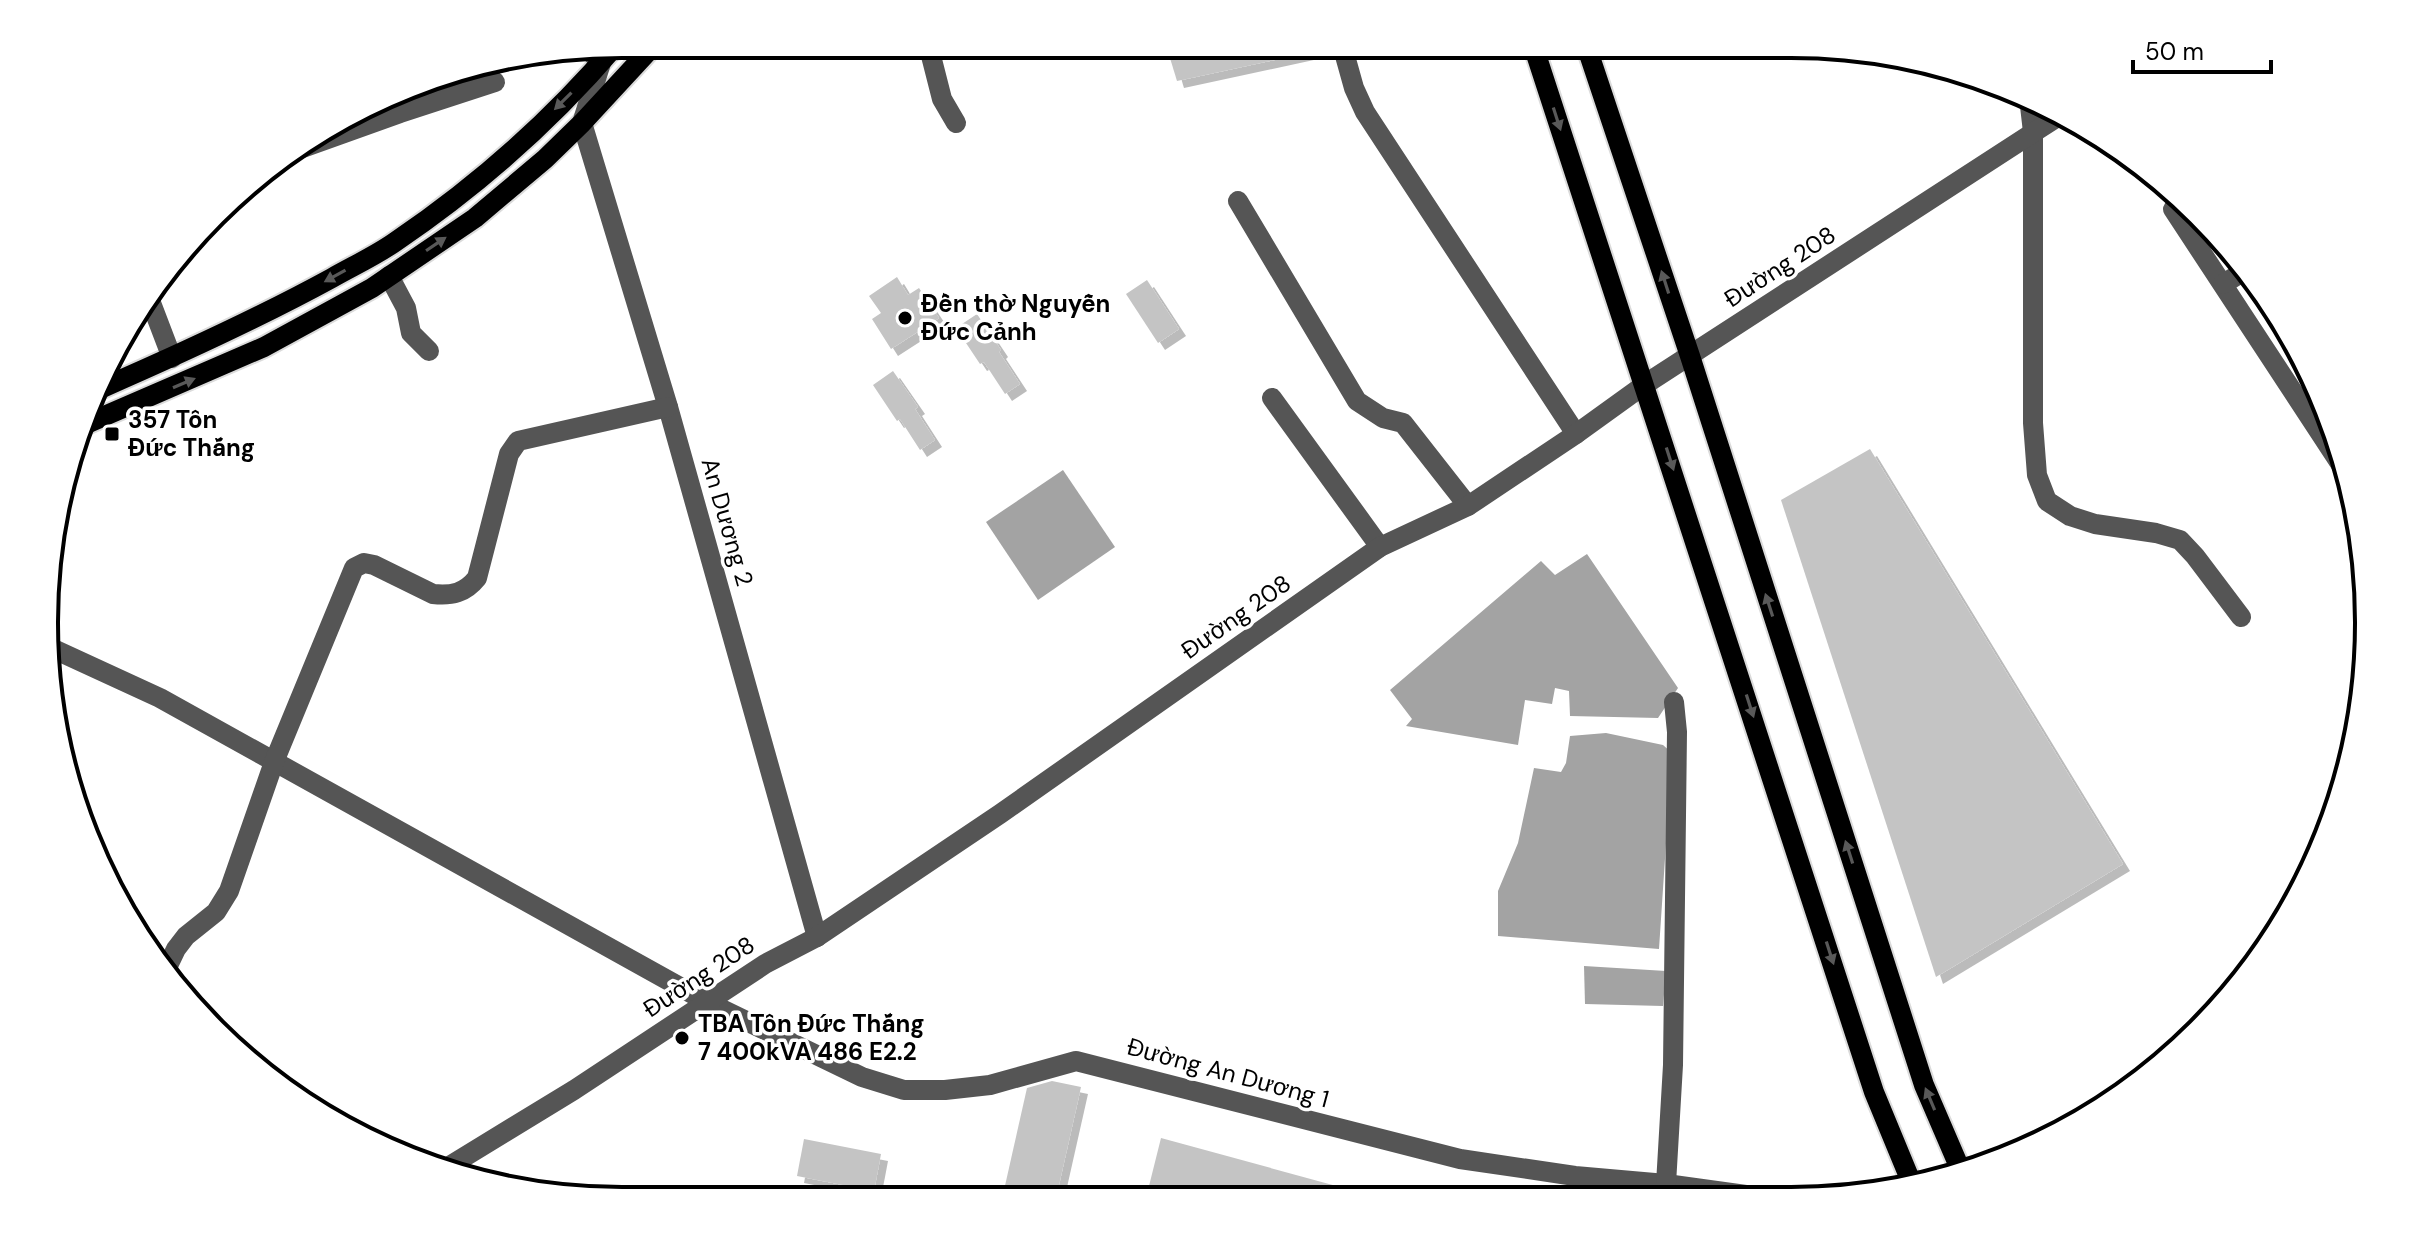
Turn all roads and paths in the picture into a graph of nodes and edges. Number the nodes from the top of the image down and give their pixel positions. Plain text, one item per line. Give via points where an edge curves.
1 (642, 58) edge
2 (932, 58) edge
3 (1346, 58) edge
4 (1537, 58) edge
5 (1590, 58) edge
6 (593, 59) edge
7 (594, 59) edge
8 (495, 82) dead end
9 (2031, 112) edge
10 (2050, 121) edge
11 (582, 123) junction
12 (956, 123) dead end
13 (2033, 132) junction
14 (338, 135) edge
15 (1238, 201) dead end
16 (2173, 209) dead end
17 (389, 276) junction
18 (2236, 276) edge
19 (2223, 284) junction
20 (153, 309) edge
21 (429, 351) dead end
22 (1690, 356) junction
23 (172, 358) junction
24 (111, 384) edge
25 (1644, 385) junction
26 (1272, 398) dead end
27 (668, 407) junction
28 (96, 420) edge
29 (1576, 434) junction
30 (2324, 439) edge
31 (1468, 506) junction
32 (1380, 547) junction
33 (2241, 617) dead end
34 (59, 651) edge
35 (1674, 702) dead end
36 (274, 762) junction
37 (817, 937) junction
38 (171, 960) edge
39 (707, 1002) junction
40 (456, 1162) edge
41 (1957, 1162) edge
42 (1908, 1174) edge
43 (1666, 1184) junction
44 (1688, 1187) edge

1 - 11 main road
2 - 12 street via 942,99
3 - 29 street via 1365,112
4 -> 25 main road
22 -> 5 main road
6 -> 23 main road via 537,128 394,243
7 - 11 street
8 - 14 street
9 - 13 street
10 - 13 street, Đường 208
17 -> 11 main road via 475,218
11 - 27 street, An Dương 2
13 - 22 street, Đường 208
13 - 33 street via 2033,423 2037,475 2047,501 2095,524 2180,540
15 - 31 street via 1357,401 1383,418 1403,423
16 - 19 street
17 - 21 street via 406,308 411,333
28 -> 17 main road via 264,347
18 - 19 street
19 - 30 street
20 - 23 street
22 - 25 street, Đường 208
41 -> 22 main road via 1924,1085
23 - 24 main road
25 - 29 street, Đường 208
25 -> 42 main road via 1874,1092
26 - 32 street
27 - 36 street via 518,441 509,454 477,578 469,588 433,594 374,565 354,568
27 - 37 street, An Dương 2
29 - 31 street, Đường 208
31 - 32 street, Đường 208
32 - 37 street, Đường 208
34 - 36 street, Đường An Dương 1 via 160,698
35 - 43 street via 1673,1065
36 - 38 street via 229,891
36 - 39 street, Đường An Dương 1
37 - 39 street, Đường 208
39 - 40 street, Đường 208
39 - 43 street, Đường An Dương 1 via 862,1077 904,1090 990,1085 1076,1061 1460,1159
43 - 44 street, Đường An Dương 1

